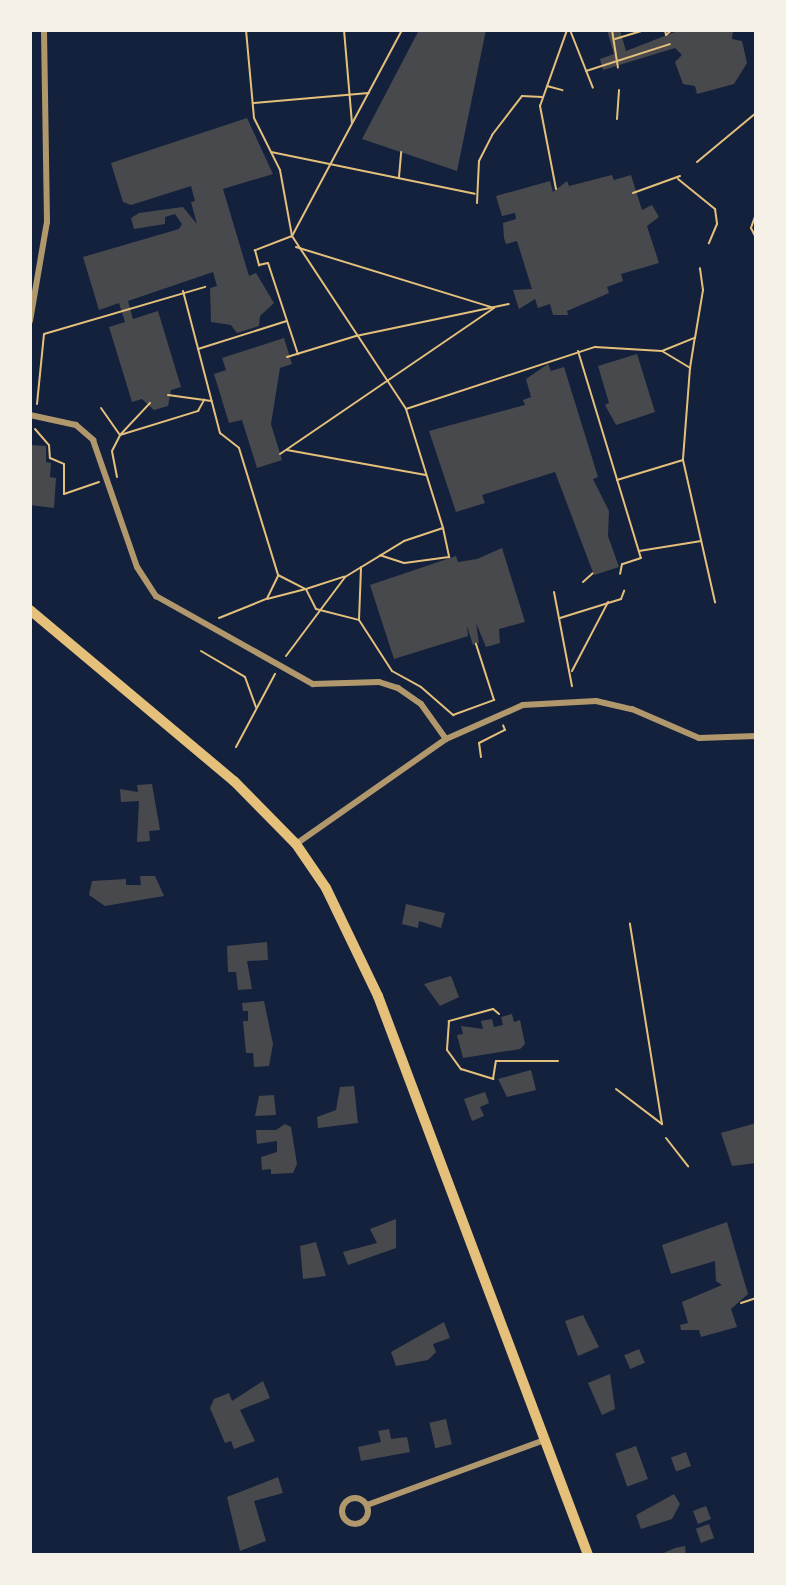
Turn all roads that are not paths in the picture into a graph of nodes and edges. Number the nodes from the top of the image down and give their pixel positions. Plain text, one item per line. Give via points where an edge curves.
1 (44, 30) edge
2 (30, 321) edge
3 (30, 415) edge
4 (30, 610) edge
5 (756, 736) edge
6 (446, 739) junction
7 (296, 844) junction
8 (545, 1440) junction
9 (367, 1505) junction
10 (588, 1555) edge

1 - 2 street via 47,222
3 - 6 street via 76,425 97,446 137,567 156,596 314,684 379,682 398,688 421,704
4 - 7 main road via 224,771
5 - 6 street via 703,739 632,709 571,699 512,708
6 - 7 street
7 - 8 main road via 330,895 372,981
8 - 9 street
8 - 10 main road
9 - 9 street via 363,1521 344,1519 347,1500 358,1498

